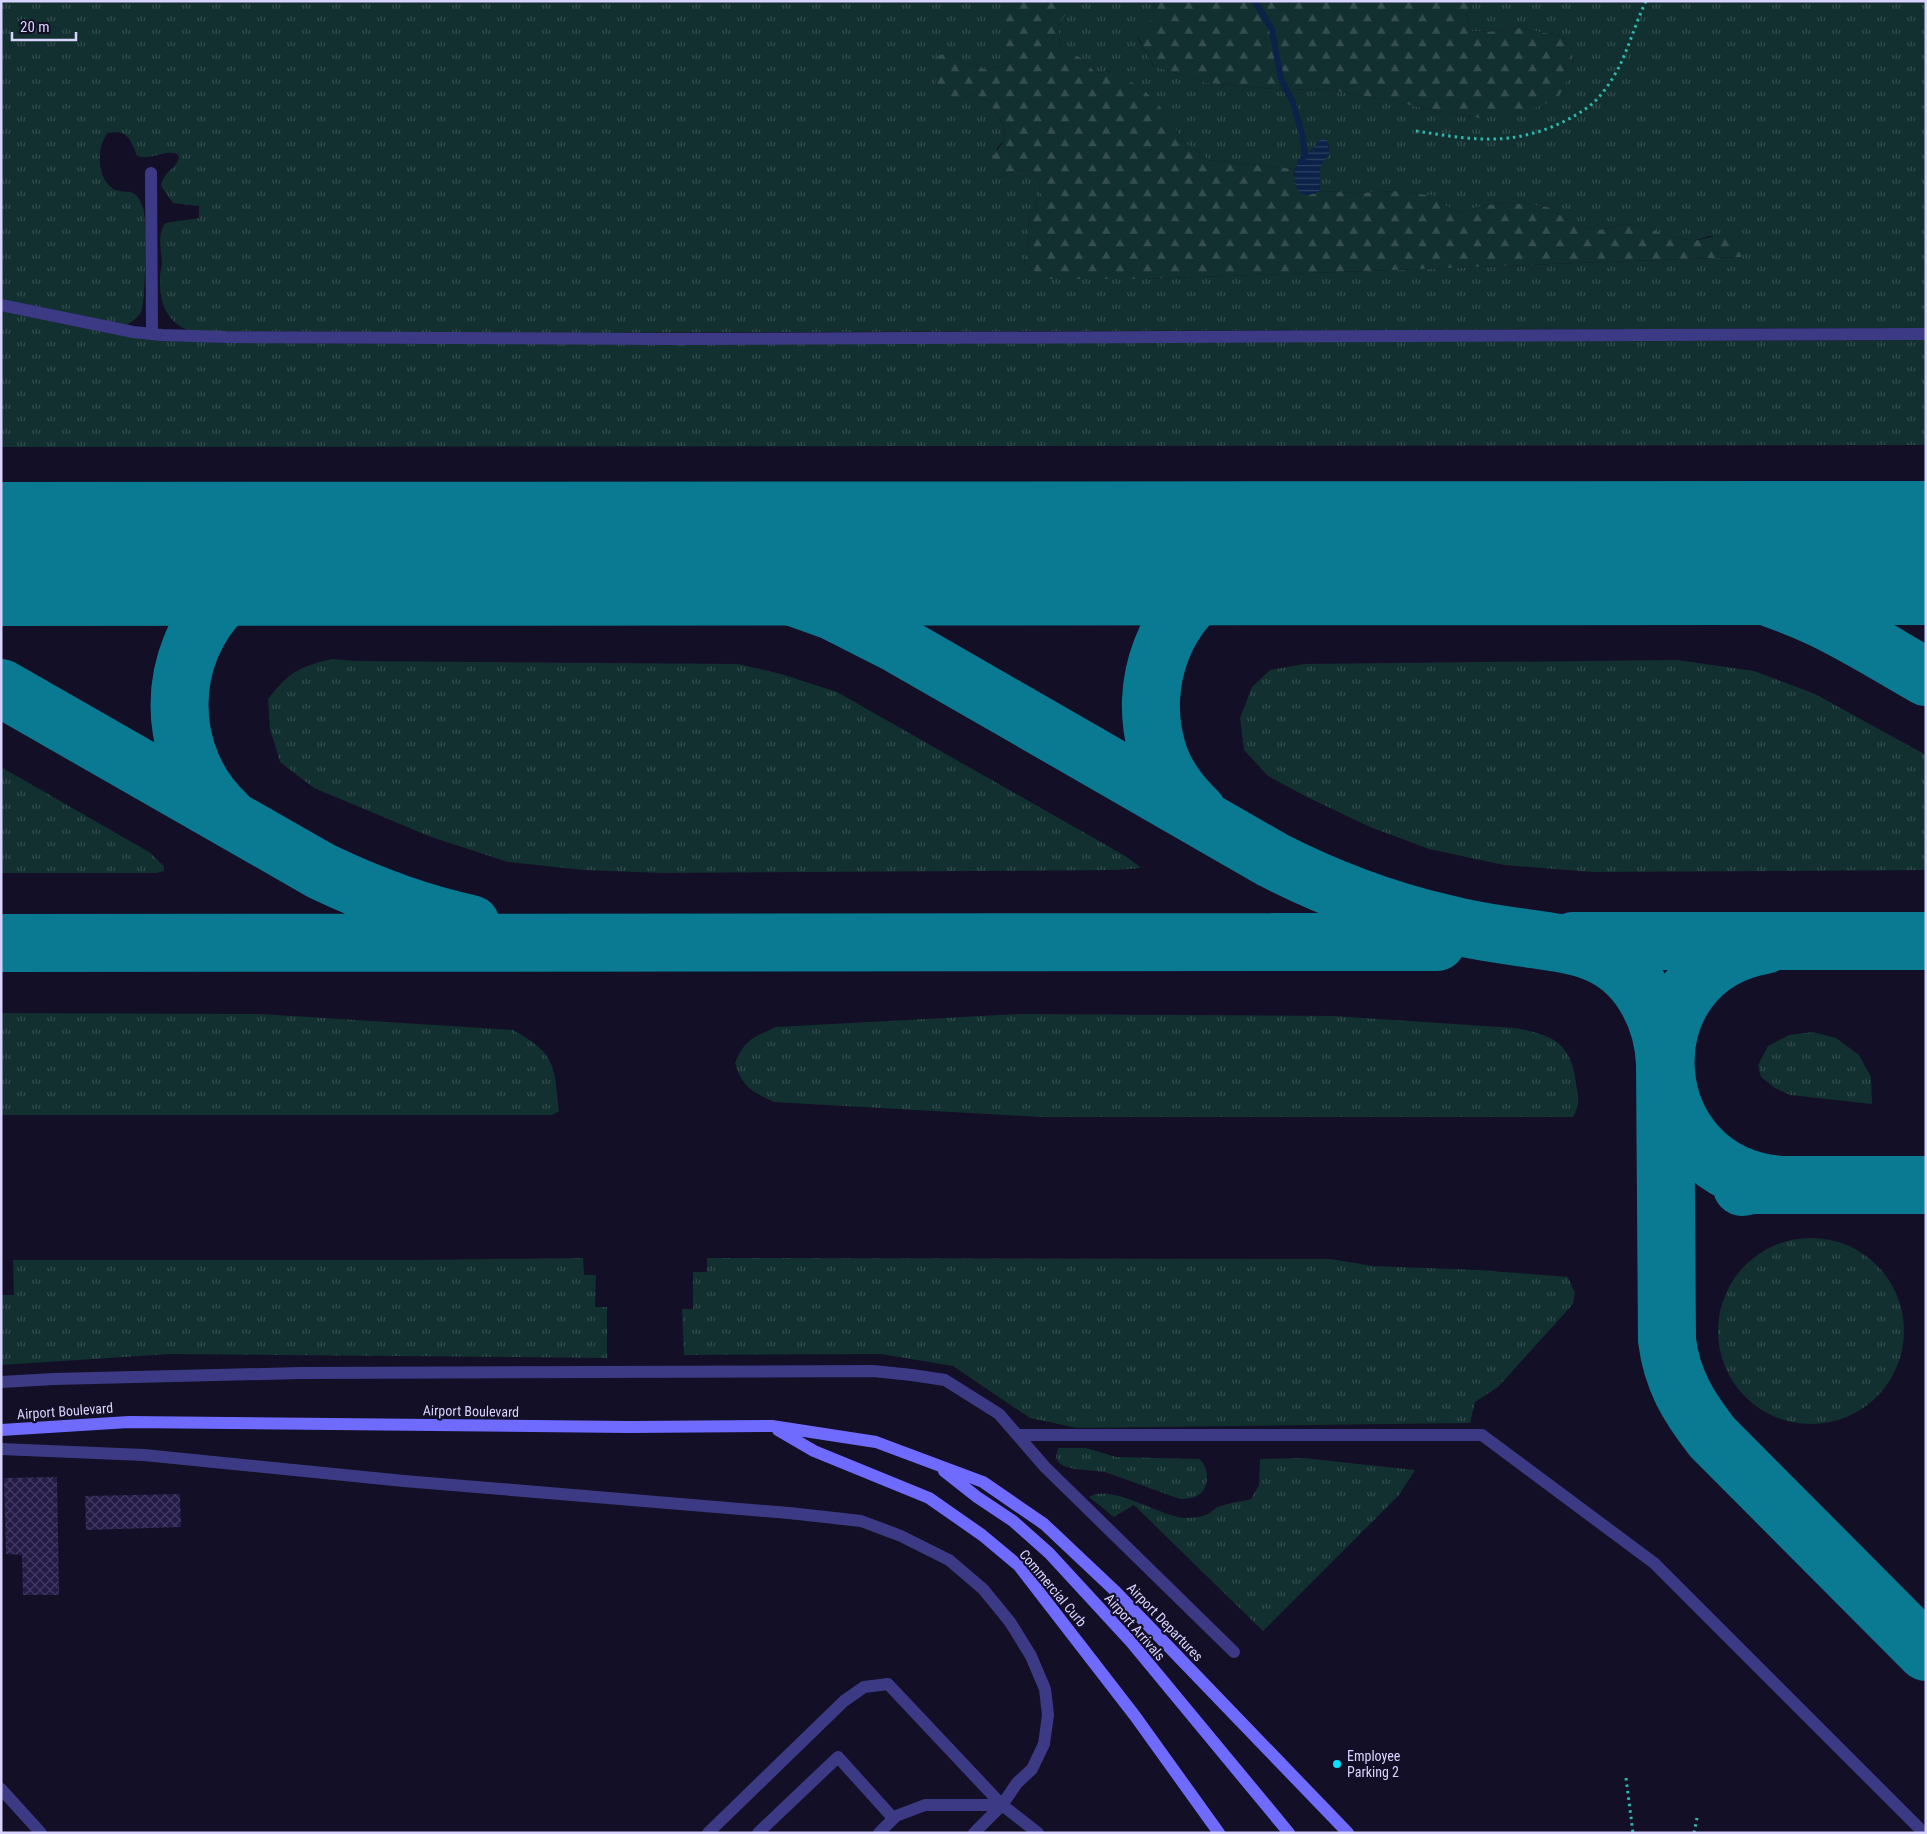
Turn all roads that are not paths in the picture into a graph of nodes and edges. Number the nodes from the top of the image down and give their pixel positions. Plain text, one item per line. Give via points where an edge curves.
1 (151, 173) dead end
2 (1, 305) edge
3 (152, 334) junction
4 (1926, 334) edge
5 (1, 1382) edge
6 (772, 1426) junction
7 (1, 1430) edge
8 (1017, 1435) junction
9 (1, 1449) edge
10 (936, 1465) junction
11 (1234, 1652) dead end
12 (1, 1789) edge
13 (1002, 1805) junction
14 (893, 1818) junction
15 (713, 1831) edge
16 (41, 1833) edge
17 (758, 1833) edge
18 (879, 1833) edge
19 (974, 1833) edge
20 (1038, 1833) edge
21 (1219, 1833) edge
22 (1289, 1833) edge
23 (1348, 1833) edge
24 (1924, 1833) edge

1 - 3 lane
2 - 3 lane via 107,328
3 - 4 lane via 662,339
5 - 8 lane via 301,1373 872,1371 945,1380 999,1414
6 - 7 street, Airport Boulevard via 129,1422
6 - 10 street, Airport Boulevard via 876,1442
6 - 21 street, Commercial Curb via 814,1451 929,1498 1019,1566 1135,1716
8 - 11 lane
8 - 24 lane via 1482,1435 1654,1563
9 - 13 lane via 144,1455 861,1521 949,1560 984,1589 1032,1656 1045,1689 1048,1715 1044,1744 1032,1768
10 - 22 street, Airport Arrivals via 1013,1521 1049,1553 1131,1642
10 - 23 street, Airport Departures via 983,1482 1044,1524 1114,1590
12 - 16 lane
13 - 14 lane via 925,1804
13 - 15 lane via 888,1684 864,1687 844,1701
13 - 19 lane
13 - 20 lane
14 - 17 lane via 838,1756
14 - 18 lane

